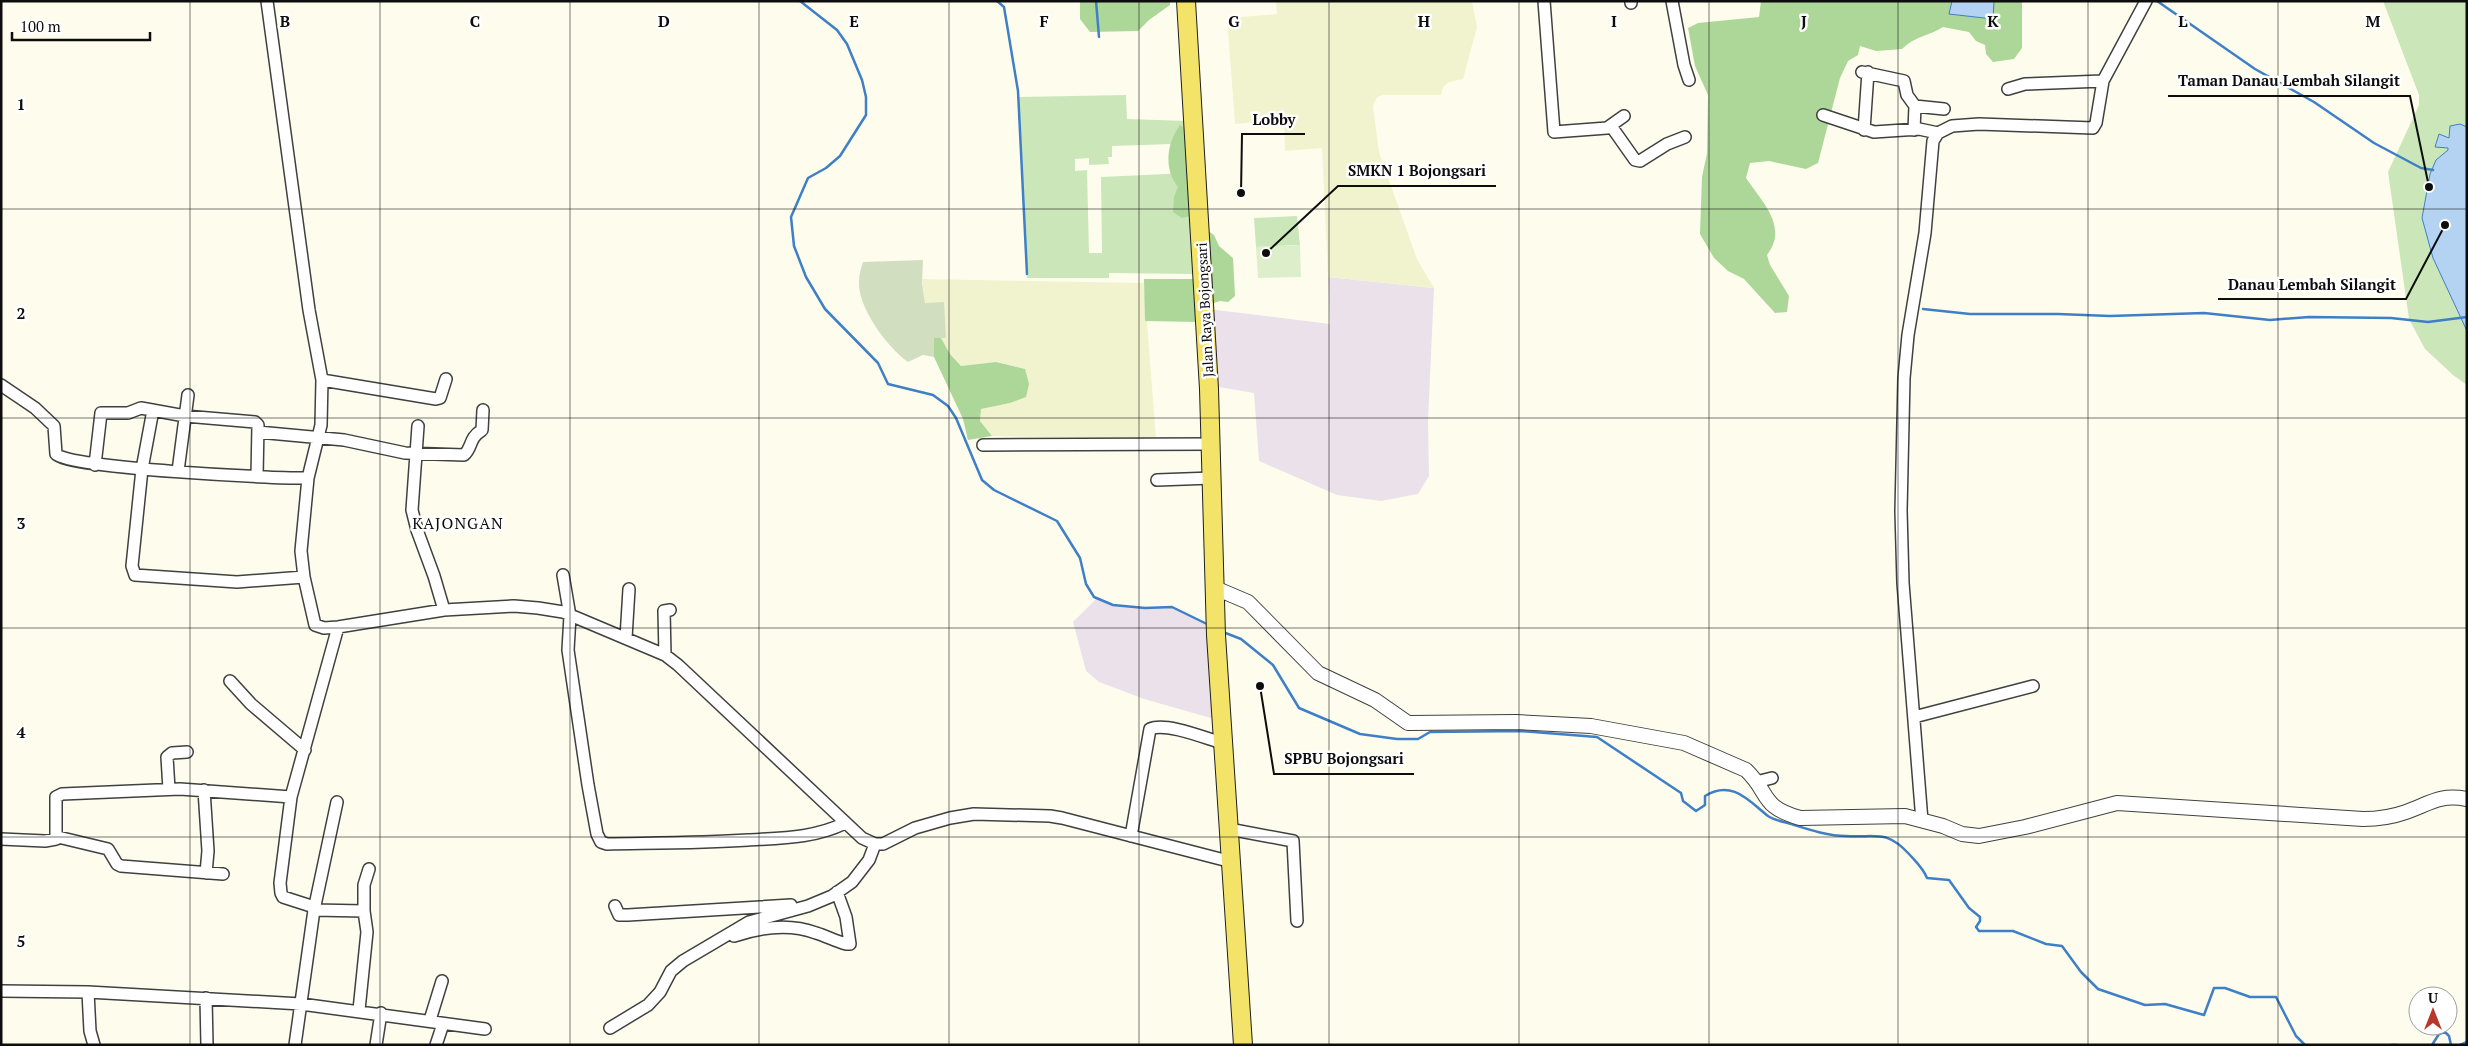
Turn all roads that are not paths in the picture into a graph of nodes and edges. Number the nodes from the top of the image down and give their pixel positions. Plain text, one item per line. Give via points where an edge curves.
1 (267, 1) edge
2 (1186, 1) edge
3 (1544, 1) edge
4 (1672, 1) edge
5 (2146, 1) edge
6 (1689, 80) dead end
7 (2104, 81) junction
8 (2008, 88) dead end
9 (1916, 106) junction
10 (1944, 109) dead end
11 (1823, 115) dead end
12 (1624, 116) dead end
13 (1611, 126) junction
14 (1864, 130) junction
15 (1914, 130) junction
16 (1938, 133) junction
17 (1685, 137) dead end
18 (446, 379) dead end
19 (322, 380) junction
20 (1, 385) edge
21 (188, 395) dead end
22 (153, 410) junction
23 (483, 410) dead end
24 (185, 416) junction
25 (418, 426) dead end
26 (258, 432) junction
27 (318, 437) junction
28 (1211, 444) junction
29 (983, 445) dead end
30 (416, 453) junction
31 (95, 465) junction
32 (142, 469) junction
33 (178, 471) junction
34 (257, 476) junction
35 (308, 478) junction
36 (1212, 478) junction
37 (1157, 480) dead end
38 (563, 575) dead end
39 (304, 577) junction
40 (1215, 588) junction
41 (629, 589) dead end
42 (444, 610) junction
43 (670, 610) dead end
44 (570, 616) junction
45 (338, 627) junction
46 (626, 638) junction
47 (664, 655) junction
48 (230, 681) dead end
49 (2034, 686) dead end
50 (1914, 716) junction
51 (1222, 743) junction
52 (305, 750) junction
53 (187, 752) dead end
54 (169, 789) junction
55 (204, 790) junction
56 (291, 797) junction
57 (2467, 799) edge
58 (337, 802) dead end
59 (1922, 821) junction
60 (845, 823) junction
61 (1229, 829) junction
62 (58, 836) junction
63 (1131, 836) junction
64 (1, 839) edge
65 (875, 844) junction
66 (1232, 862) junction
67 (369, 869) dead end
68 (206, 873) junction
69 (223, 874) dead end
70 (837, 892) junction
71 (614, 906) dead end
72 (808, 906) junction
73 (314, 910) junction
74 (364, 911) junction
75 (1297, 921) dead end
76 (721, 940) junction
77 (442, 981) dead end
78 (1, 991) edge
79 (88, 992) junction
80 (206, 998) junction
81 (301, 1004) junction
82 (359, 1010) junction
83 (381, 1013) junction
84 (430, 1020) junction
85 (444, 1024) junction
86 (610, 1028) dead end
87 (485, 1029) dead end
88 (97, 1044) edge
89 (207, 1045) edge
90 (295, 1045) edge
91 (376, 1045) edge
92 (436, 1045) edge
93 (1243, 1045) edge

1 - 19 street via 309,310
2 - 28 main road, Jalan Raya Bojongsari
3 - 13 street via 1554,132
4 - 6 street
5 - 7 street
7 - 8 street via 2025,84
7 - 16 street via 2094,128 1984,123 1952,126
9 - 10 street
9 - 14 street via 1906,95 1904,81 1865,72
9 - 15 street
11 - 14 street
12 - 13 street
13 - 17 street via 1635,160 1640,161
14 - 15 street via 1881,133
15 - 16 street
16 - 50 street via 1933,141 1925,233 1904,378 1903,584
18 - 19 street via 443,394 436,399
19 - 27 street
20 - 31 street via 35,408 54,426 57,457
21 - 24 street
22 - 24 street
22 - 31 street via 141,408 128,413 101,413
22 - 32 street
23 - 30 street via 482,430 472,437 467,452 455,455
24 - 26 street via 255,422
24 - 33 street
25 - 30 street
26 - 27 street
26 - 34 street
27 - 30 street
27 - 35 street
28 - 29 street
28 - 36 main road, Jalan Raya Bojongsari
30 - 42 street via 412,510
31 - 32 street
32 - 33 street
32 - 39 street via 132,566 135,575 237,582
33 - 34 street
34 - 35 street
35 - 39 street via 301,551
36 - 37 street
36 - 40 main road, Jalan Raya Bojongsari
38 - 44 street
39 - 45 street via 315,625
40 - 51 main road, Jalan Raya Bojongsari
40 - 59 street via 1248,602 1318,673 1375,700 1408,723 1516,722 1590,726 1684,743 1763,780 1768,802 1800,818 1887,815
41 - 46 street
42 - 44 street via 514,606
42 - 45 street
43 - 47 street via 664,611
44 - 46 street
44 - 60 street via 568,650 588,785 601,842 705,842 800,836 832,830
45 - 52 street
46 - 47 street
47 - 60 street
48 - 52 street via 251,704
49 - 50 street
50 - 59 street
51 - 61 main road, Jalan Raya Bojongsari
51 - 63 street via 1180,730 1155,726 1150,729
52 - 56 street
53 - 54 street via 172,753 167,757
54 - 55 street
54 - 62 street via 62,794 56,797
55 - 56 street
55 - 68 street via 208,851
56 - 73 street via 281,893 289,900 311,906
57 - 59 street via 2440,797 2406,812 2363,819 2117,803 1980,836 1962,834
58 - 73 street
60 - 65 street via 862,838
61 - 66 main road, Jalan Raya Bojongsari
61 - 75 street via 1293,841
62 - 64 street via 54,840
62 - 68 street via 108,849 121,866
63 - 65 street via 1062,818 974,814 932,823 883,844
63 - 66 street
65 - 70 street via 869,860 852,882
66 - 93 main road, Jalan Raya Bojongsari
67 - 74 street via 364,885
68 - 69 street
70 - 72 street
70 - 76 street via 850,944 803,929 775,927
71 - 72 street via 619,915
72 - 76 street via 749,922
73 - 74 street
73 - 81 street
74 - 82 street via 367,932
76 - 86 street via 675,967 648,1005
77 - 84 street
78 - 79 street
79 - 80 street
79 - 88 street via 90,1031
80 - 81 street
80 - 89 street
81 - 82 street
81 - 90 street
82 - 83 street
83 - 84 street
83 - 91 street
84 - 85 street
85 - 87 street
85 - 92 street

